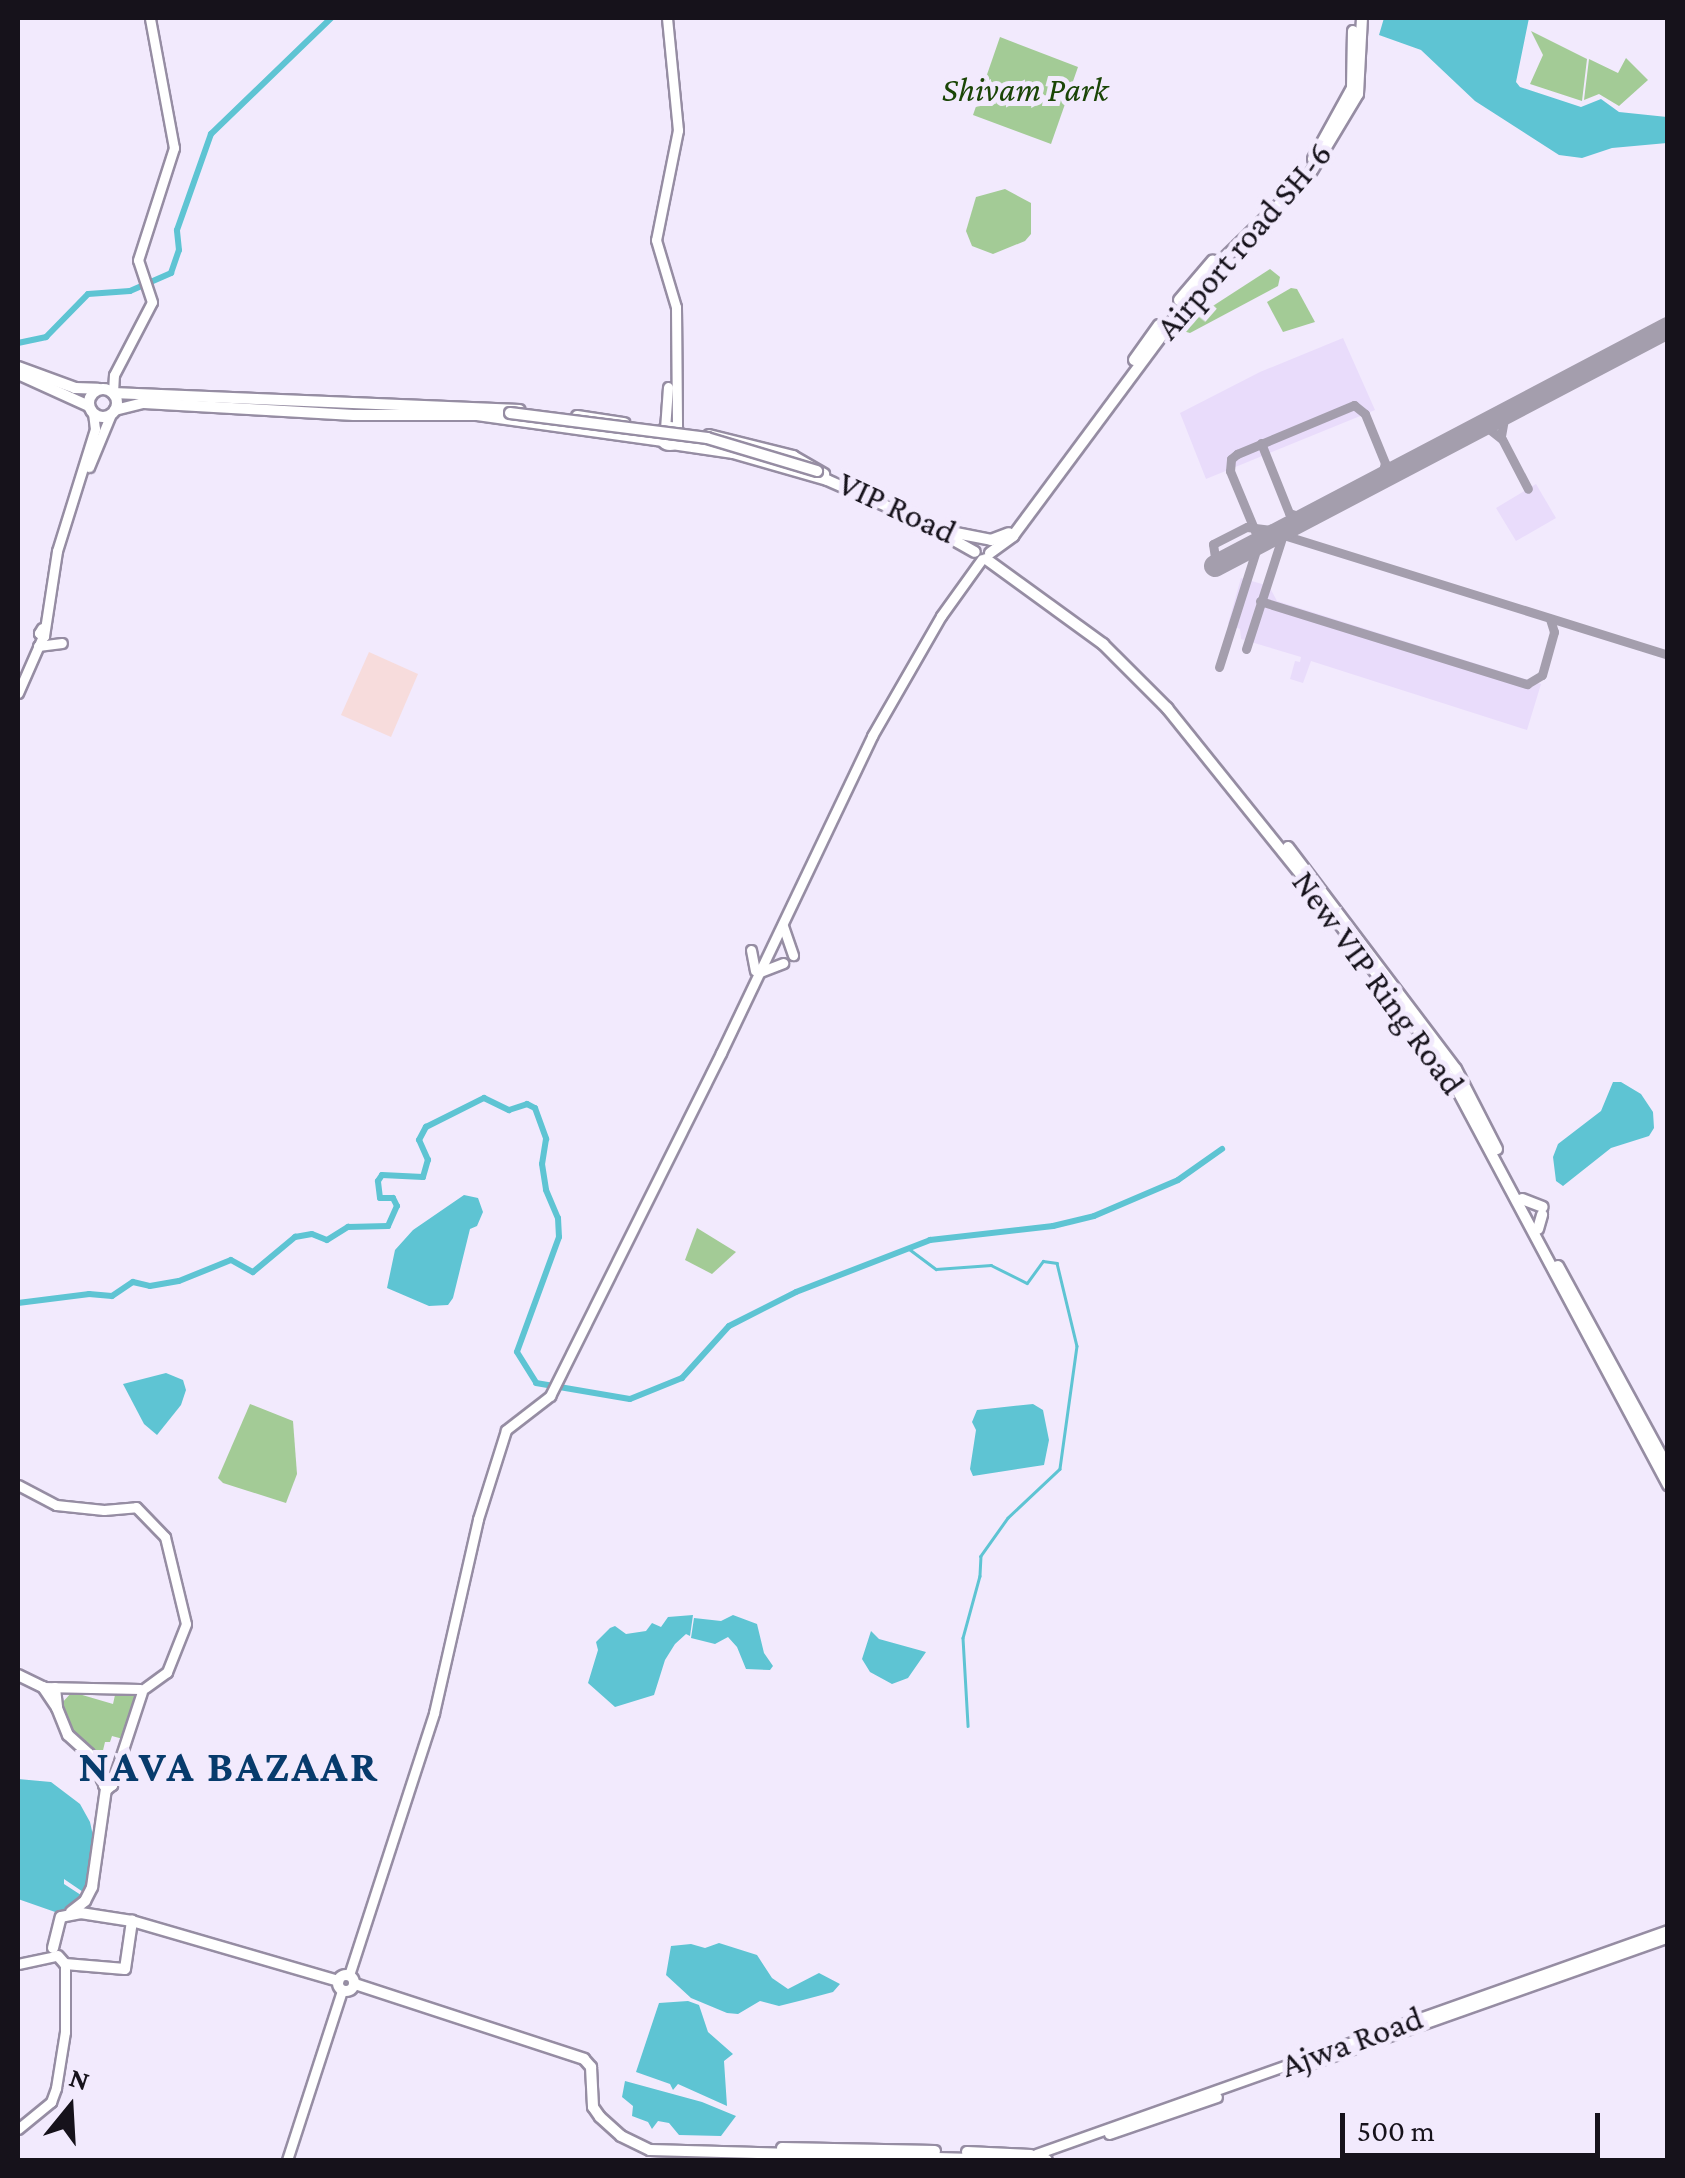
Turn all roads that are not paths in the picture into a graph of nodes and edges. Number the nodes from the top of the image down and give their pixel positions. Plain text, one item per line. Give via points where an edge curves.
1 (148, 18) edge
2 (664, 18) edge
3 (1360, 18) edge
4 (150, 299) junction
5 (18, 370) edge
6 (98, 389) junction
7 (113, 393) junction
8 (91, 410) junction
9 (113, 412) junction
10 (505, 415) junction
11 (669, 436) junction
12 (86, 466) junction
13 (821, 475) junction
14 (956, 534) junction
15 (1006, 538) junction
16 (982, 551) junction
17 (42, 635) junction
18 (62, 643) dead end
19 (18, 684) edge
20 (18, 693) edge
21 (1207, 753) junction
22 (782, 923) junction
23 (751, 950) dead end
24 (793, 955) dead end
25 (783, 963) dead end
26 (757, 972) junction
27 (1522, 1200) junction
28 (1516, 1228) dead end
29 (1536, 1232) junction
30 (1585, 1322) junction
31 (1668, 1468) edge
32 (18, 1485) edge
33 (1668, 1486) edge
34 (18, 1674) edge
35 (49, 1688) junction
36 (142, 1690) junction
37 (108, 1786) junction
38 (92, 1914) junction
39 (66, 1915) junction
40 (132, 1921) junction
41 (1668, 1934) edge
42 (57, 1954) junction
43 (18, 1961) edge
44 (348, 1984) junction
45 (590, 2065) junction
46 (592, 2100) junction
47 (18, 2130) edge
48 (740, 2151) junction
49 (1038, 2158) edge
50 (287, 2160) edge
51 (1009, 2160) edge

1 - 4 main road via 170,145 136,252
2 - 11 main road via 673,130 651,240 670,308
3 - 15 main road, Airport road SH-6 via 1348,108 1302,174 1181,303
4 - 6 main road
4 - 7 main road via 114,375
5 - 6 main road
5 - 8 main road
6 - 7 main road
6 - 8 main road via 91,394
7 - 9 main road
7 - 10 main road
8 - 9 main road
8 - 12 main road via 95,429
9 - 10 main road via 144,403
9 - 12 main road
10 - 11 main road
10 - 13 main road, bridge via 707,438
11 - 13 main road via 762,447 819,468
12 - 17 main road via 57,551
13 - 14 main road, VIP Road
13 - 16 main road, VIP Road
14 - 15 main road
14 - 16 main road, VIP Road
15 - 16 main road, Airport road SH-6
16 - 21 main road, New VIP Ring Road via 1103,644
16 - 21 main road, New VIP Ring Road via 1110,642
16 - 22 main road via 904,676
16 - 26 main road via 875,717
17 - 18 main road
17 - 19 main road
17 - 20 main road
21 - 27 main road, New VIP Ring Road via 1338,910 1456,1070
21 - 29 main road, New VIP Ring Road via 1448,1074
22 - 24 main road
22 - 26 main road
23 - 26 main road
25 - 26 main road
26 - 44 main road via 548,1394 510,1422 504,1436 430,1719
27 - 29 main road, New VIP Ring Road
27 - 29 main road via 1542,1211
28 - 29 main road
29 - 30 main road, New VIP Ring Road
30 - 31 main road, New VIP Ring Road
30 - 33 main road, New VIP Ring Road
32 - 36 main road via 52,1504 136,1507 165,1538 186,1624 167,1672
34 - 35 main road
35 - 36 main road
35 - 37 main road via 68,1734
36 - 37 main road
37 - 38 main road
37 - 39 main road via 92,1887
38 - 39 main road
38 - 40 main road
39 - 42 main road
40 - 42 main road via 125,1969
40 - 44 main road
41 - 49 main road, Ajwa Road
42 - 43 main road
42 - 47 main road via 65,2032 56,2088 51,2102
44 - 45 main road
44 - 45 main road
44 - 50 main road
45 - 46 main road
46 - 48 main road via 617,2129 649,2144
46 - 48 main road via 609,2126 654,2151
48 - 49 main road
48 - 51 main road

